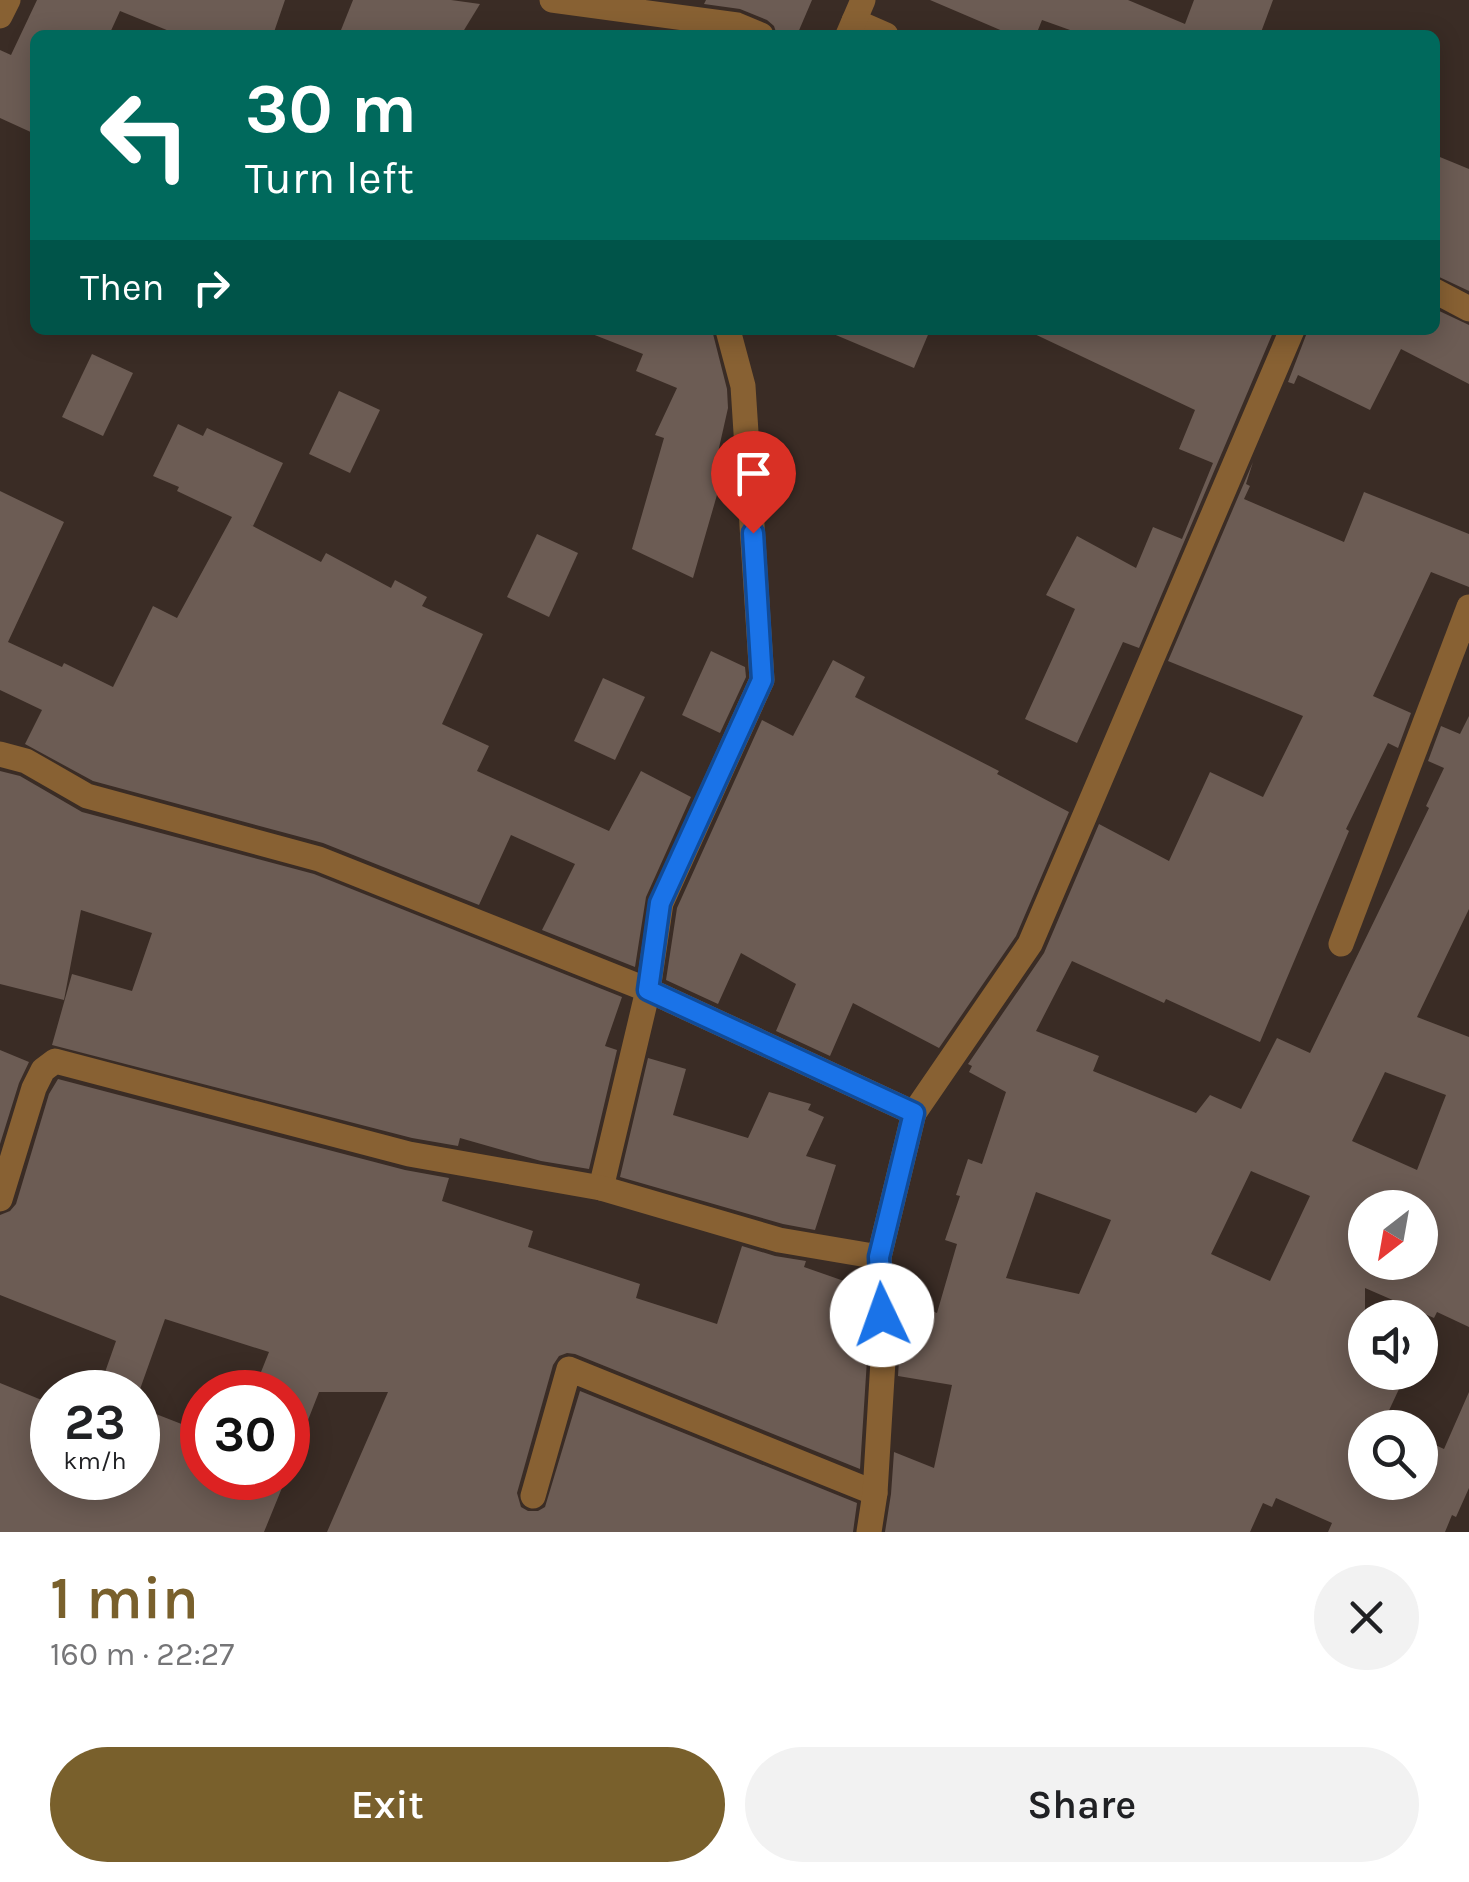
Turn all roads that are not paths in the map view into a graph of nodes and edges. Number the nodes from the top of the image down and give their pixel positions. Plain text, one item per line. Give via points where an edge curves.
1 (8, 0) edge
2 (552, 0) edge
3 (0, 16) edge
4 (748, 30) edge
5 (1440, 293) edge
6 (1469, 309) edge
7 (729, 335) edge
8 (1290, 335) edge
9 (1469, 608) edge
10 (0, 754) edge
11 (1342, 944) dead end
12 (648, 990) junction
13 (914, 1113) junction
14 (601, 1188) junction
15 (0, 1198) edge
16 (879, 1257) junction
17 (875, 1492) junction
18 (534, 1496) dead end
19 (870, 1532) edge

1 - 3 street
2 - 4 street
5 - 6 street
7 - 12 street via 743,386 762,680 660,903
8 - 13 street via 1030,944
9 - 11 street
10 - 12 street via 87,796 319,860
12 - 13 street
12 - 14 street
13 - 16 street
14 - 15 street via 408,1154 55,1061 34,1088
14 - 16 street via 780,1240
16 - 17 street via 884,1344
17 - 18 street via 569,1369
17 - 19 street

